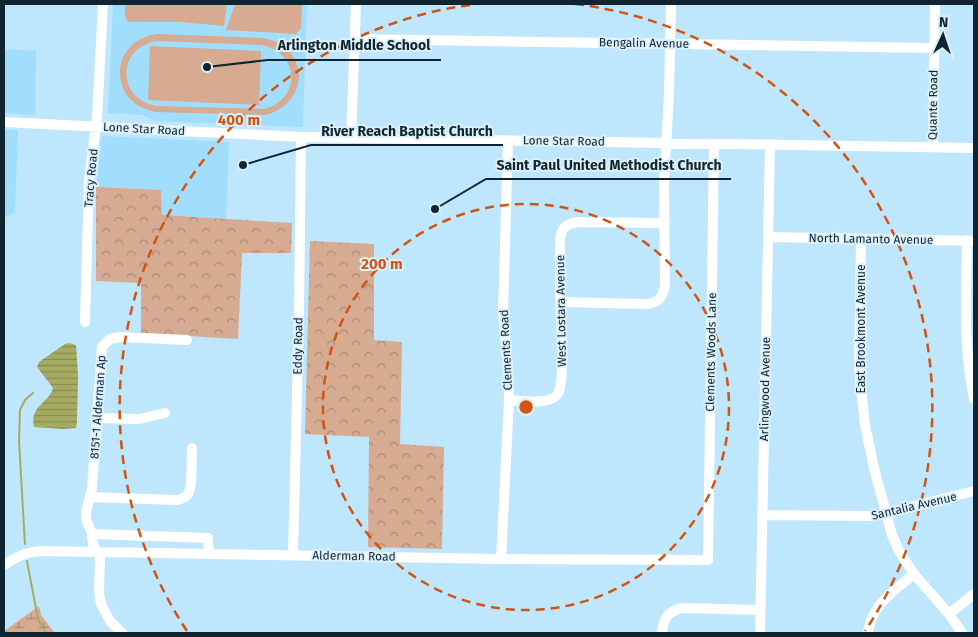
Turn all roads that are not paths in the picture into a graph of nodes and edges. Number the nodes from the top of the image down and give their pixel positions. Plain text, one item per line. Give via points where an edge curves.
1 (103, 4) edge
2 (356, 4) edge
3 (671, 4) edge
4 (935, 4) edge
5 (355, 39) junction
6 (670, 44) junction
7 (934, 48) junction
8 (4, 122) edge
9 (96, 126) junction
10 (301, 137) junction
11 (351, 138) junction
12 (508, 141) junction
13 (666, 143) junction
14 (714, 144) junction
15 (770, 145) junction
16 (933, 147) junction
17 (974, 148) edge
18 (665, 224) junction
19 (768, 237) junction
20 (861, 239) junction
21 (970, 240) edge
22 (560, 302) junction
23 (84, 322) dead end
24 (186, 340) dead end
25 (974, 399) edge
26 (509, 400) junction
27 (165, 413) dead end
28 (96, 418) junction
29 (192, 448) dead end
30 (974, 491) edge
31 (90, 497) junction
32 (886, 514) junction
33 (762, 515) junction
34 (92, 536) junction
35 (97, 552) junction
36 (209, 553) junction
37 (292, 555) junction
38 (501, 558) junction
39 (708, 560) joint
40 (4, 565) edge
41 (914, 574) junction
42 (974, 594) edge
43 (760, 610) junction
44 (949, 614) junction
45 (122, 633) edge
46 (662, 633) edge
47 (760, 633) edge
48 (868, 633) edge
49 (962, 633) edge

1 - 9 street, Tracy Road
2 - 5 street
3 - 6 street
4 - 7 street, Quante Road
5 - 6 street, Bengalin Avenue
5 - 11 street
6 - 7 street, Bengalin Avenue
6 - 13 street
7 - 16 street, Quante Road
8 - 9 street, Lone Star Road
9 - 10 street, Lone Star Road
9 - 23 street, Tracy Road via 89,180
10 - 11 street, Lone Star Road
10 - 37 street, Eddy Road
11 - 12 street, Lone Star Road
12 - 13 street, Lone Star Road
12 - 26 street, Clements Road via 503,314
13 - 14 street, Lone Star Road
13 - 18 street
14 - 15 street, Lone Star Road
14 - 39 street, Clements Woods Lane
15 - 16 street, Lone Star Road
15 - 19 street, Arlingwood Avenue
16 - 17 street, Lone Star Road
18 - 22 street via 665,285 660,300 648,304
18 - 22 street, West Lostara Avenue via 578,222 564,227 560,239
19 - 20 street, North Lamanto Avenue
19 - 33 street, Arlingwood Avenue
20 - 21 street, North Lamanto Avenue
20 - 32 street, East Brookmont Avenue via 859,369 870,450
21 - 25 street via 966,327
22 - 26 street, West Lostara Avenue via 562,381 557,396 543,402
24 - 28 street, 8151-1 Alderman Ap via 120,337 106,342 101,354
26 - 38 street, Clements Road
27 - 28 street via 139,419
28 - 31 street, 8151-1 Alderman Ap
29 - 31 street via 191,489 183,498
30 - 32 street, Santalia Avenue
31 - 34 street, 8151-1 Alderman Ap via 86,520
32 - 33 street, Santalia Avenue via 858,517
32 - 41 street, East Brookmont Avenue via 899,551
33 - 43 street, Arlingwood Avenue
34 - 35 street, 8151-1 Alderman Ap
34 - 36 street via 208,538
35 - 36 street, Alderman Road
35 - 40 street, Alderman Road via 30,552
35 - 45 street, 8151-1 Alderman Ap via 100,558 100,604
36 - 37 street, Alderman Road
37 - 38 street, Alderman Road
38 - 39 street, Alderman Road
41 - 44 street, East Brookmont Avenue
41 - 48 street via 878,607
42 - 44 street
43 - 46 street via 682,608 666,616
43 - 47 street, Arlingwood Avenue
44 - 49 street, East Brookmont Avenue

